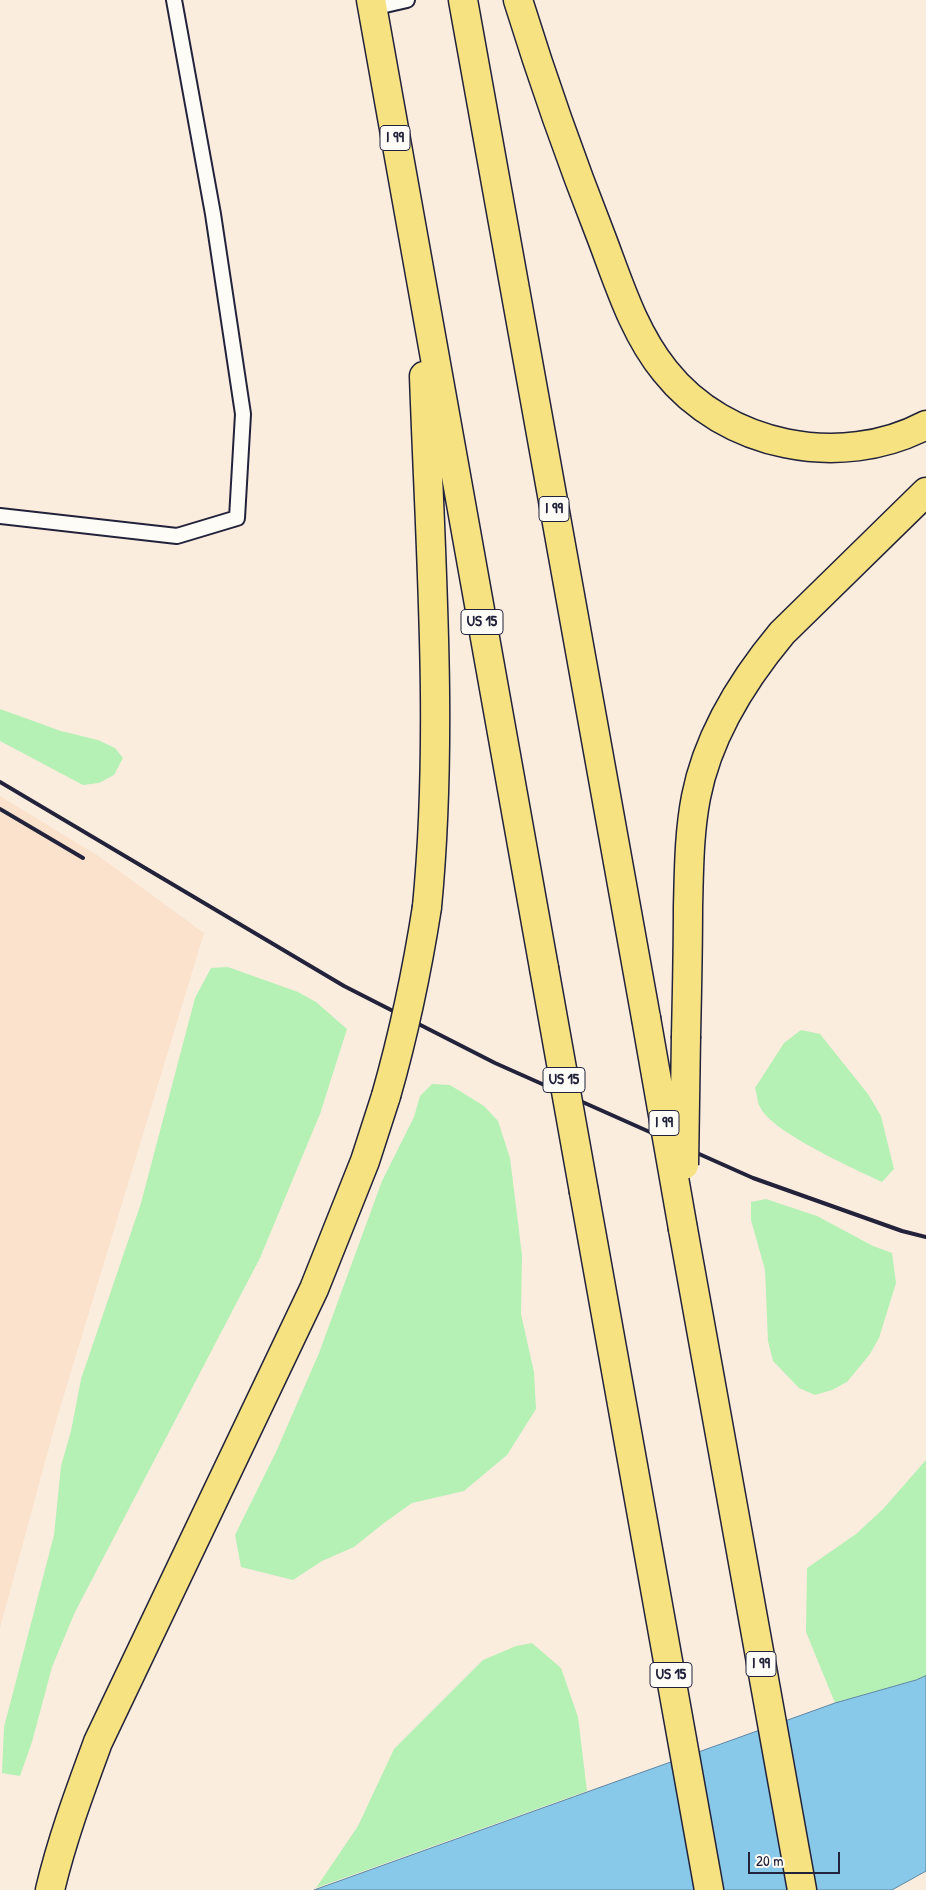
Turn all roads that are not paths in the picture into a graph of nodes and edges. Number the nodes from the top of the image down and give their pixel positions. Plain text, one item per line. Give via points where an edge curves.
1 (174, 0) edge
2 (407, 0) edge
3 (463, 0) edge
4 (518, 0) edge
5 (371, 4) edge
6 (420, 277) junction
7 (926, 425) edge
8 (926, 492) edge
9 (0, 516) edge
10 (683, 1229) junction
11 (50, 1890) edge
12 (709, 1890) edge
13 (802, 1890) edge

1 - 9 lane via 213,214 243,414 237,518 177,536
2 - 5 lane
3 - 10 highway, I 99, bridge
4 - 7 highway via 571,160 627,304 638,330 666,372 701,405 719,417 738,428 785,444 810,448 864,445 890,440
5 - 6 highway, I 99
6 - 11 highway, bridge via 435,709 434,827 427,907 404,1034 365,1162 314,1289 98,1742 58,1855
6 - 12 highway, US 15, bridge
8 - 10 highway, bridge via 761,658 727,711 698,786 689,858
10 - 13 highway, I 99

